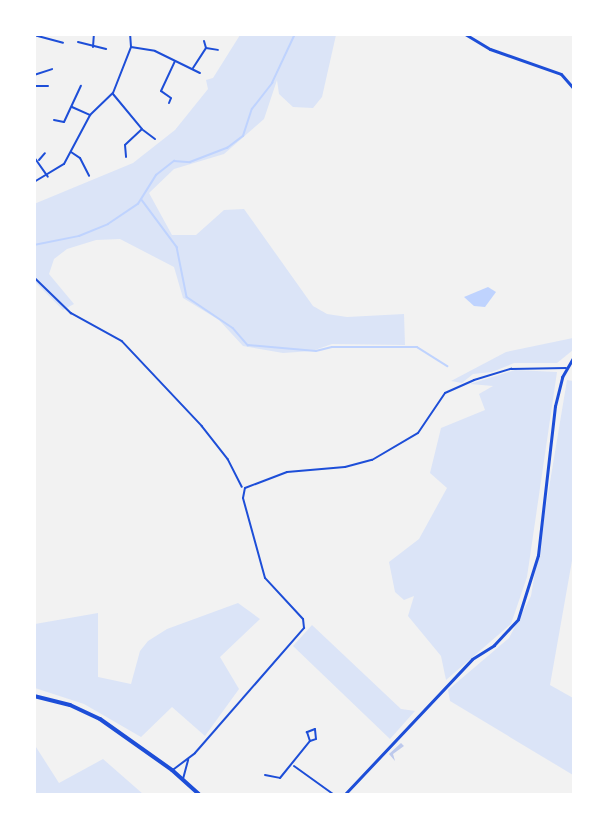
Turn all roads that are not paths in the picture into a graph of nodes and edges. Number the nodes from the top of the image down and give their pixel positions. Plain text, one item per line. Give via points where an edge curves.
1 (94, 34) edge
2 (130, 34) edge
3 (465, 34) edge
4 (34, 35) edge
5 (204, 41) dead end
6 (78, 42) dead end
7 (63, 43) dead end
8 (93, 47) junction
9 (131, 47) junction
10 (206, 48) junction
11 (106, 50) dead end
12 (218, 50) dead end
13 (175, 60) junction
14 (52, 69) dead end
15 (192, 69) junction
16 (200, 73) dead end
17 (34, 75) edge
18 (34, 87) edge
19 (48, 87) dead end
20 (81, 87) dead end
21 (573, 89) edge
22 (161, 91) junction
23 (113, 93) junction
24 (157, 95) dead end
25 (169, 103) dead end
26 (72, 107) junction
27 (90, 115) junction
28 (54, 120) dead end
29 (142, 129) junction
30 (155, 139) dead end
31 (120, 143) dead end
32 (125, 145) junction
33 (45, 153) dead end
34 (71, 153) junction
35 (34, 157) edge
36 (126, 157) dead end
37 (39, 160) junction
38 (89, 176) dead end
39 (48, 177) junction
40 (34, 182) edge
41 (573, 356) edge
42 (566, 368) junction
43 (34, 696) edge
44 (310, 741) junction
45 (188, 760) junction
46 (293, 765) junction
47 (172, 770) junction
48 (265, 774) dead end
49 (183, 779) junction
50 (194, 790) junction
51 (190, 795) edge
52 (199, 795) edge
53 (333, 795) edge
54 (345, 795) edge

1 - 8 street
2 - 9 street
3 - 21 street via 490,50 561,74
4 - 7 street
5 - 10 street
6 - 8 street
8 - 11 street
9 - 13 street
9 - 23 street
10 - 12 street
10 - 15 street
13 - 15 street
13 - 22 street
14 - 17 street
15 - 16 street
18 - 19 street
20 - 26 street
22 - 24 street
22 - 25 street via 171,98
23 - 27 street
23 - 29 street
26 - 27 street
26 - 28 street via 64,122
27 - 34 street
29 - 30 street
29 - 32 street
31 - 32 street
32 - 36 street
33 - 37 street
34 - 38 street via 80,158
34 - 39 street
35 - 37 street
37 - 39 street
39 - 40 street
41 - 42 street
42 - 45 street via 511,369 467,382 445,393 418,433 372,460 281,474 252,483 243,491 265,578 303,619 304,626
42 - 54 street via 555,406 533,580 518,619 494,645 471,659
43 - 47 main road via 70,705 100,719
44 - 44 street via 318,737 315,729 307,732
44 - 46 street
45 - 47 street
45 - 49 street
46 - 48 street via 277,779
46 - 53 street
47 - 49 main road
49 - 50 main road
50 - 51 street
50 - 52 main road

